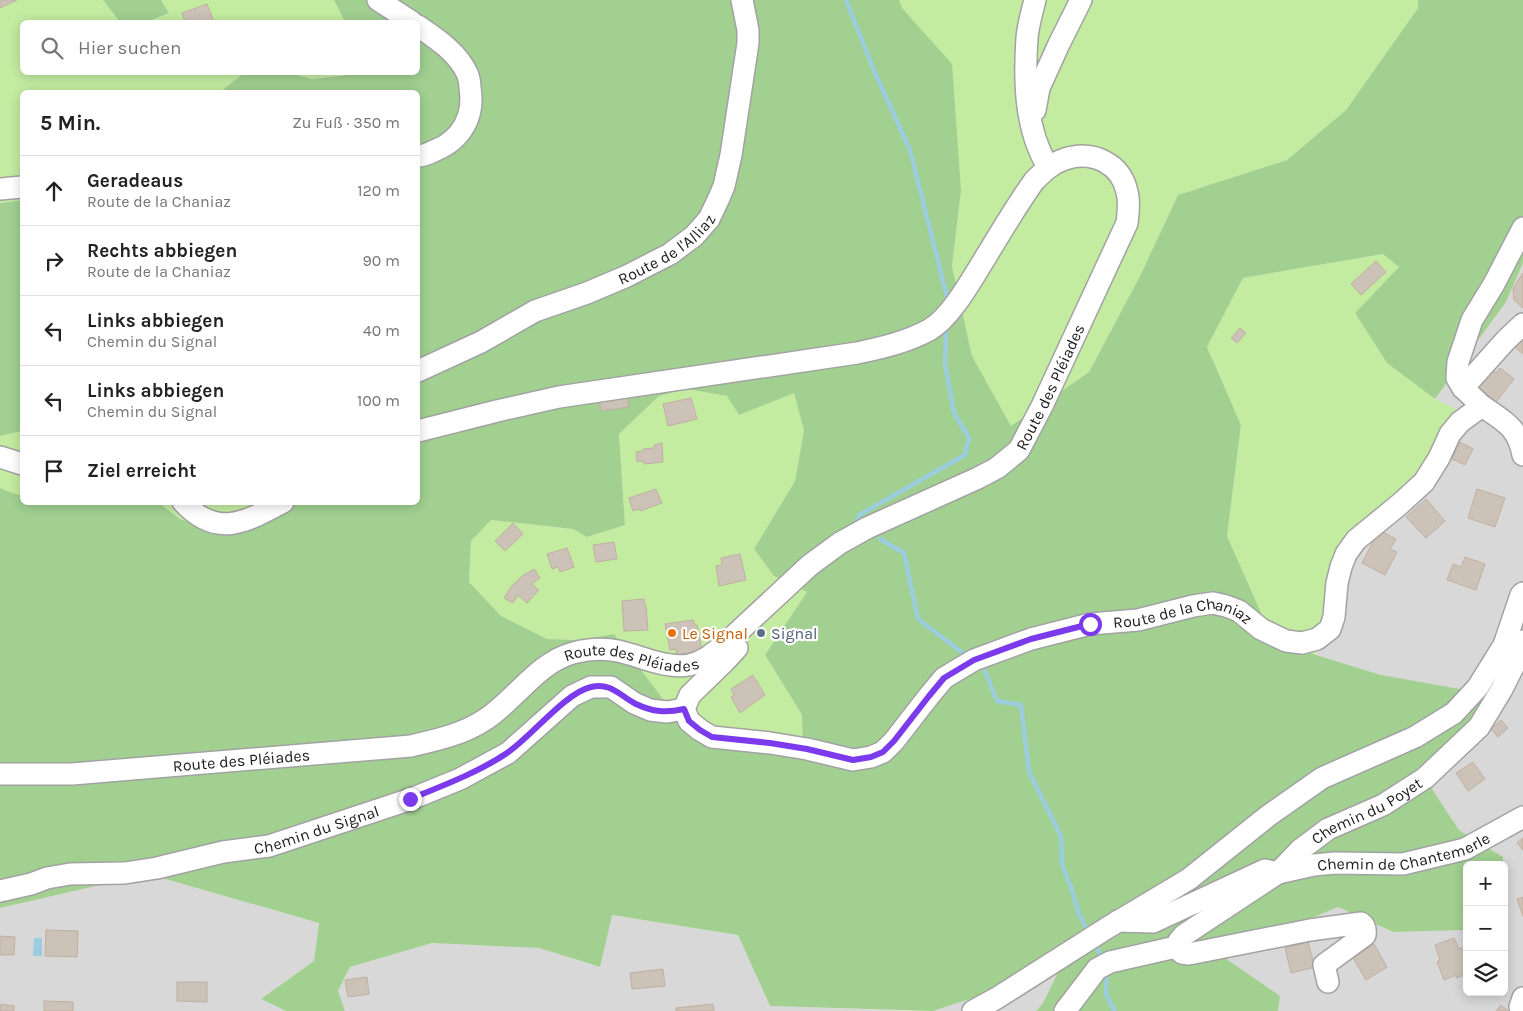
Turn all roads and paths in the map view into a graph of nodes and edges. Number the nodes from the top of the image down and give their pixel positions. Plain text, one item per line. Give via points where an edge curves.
1 (378, 0) edge
2 (742, 0) edge
3 (1035, 0) edge
4 (1081, 0) edge
5 (409, 20) edge
6 (420, 27) edge
7 (1032, 127) junction
8 (420, 156) edge
9 (1048, 167) junction
10 (20, 187) edge
11 (0, 189) edge
12 (1523, 228) edge
13 (1523, 324) edge
14 (420, 370) edge
15 (1463, 388) junction
16 (1482, 406) junction
17 (420, 430) edge
18 (1523, 454) edge
19 (0, 457) edge
20 (20, 463) edge
21 (186, 505) edge
22 (278, 505) edge
23 (1523, 593) edge
24 (760, 611) junction
25 (1522, 650) edge
26 (684, 709) junction
27 (0, 774) edge
28 (1523, 817) edge
29 (1278, 873) junction
30 (0, 891) edge
31 (1112, 924) junction
32 (1176, 946) junction
33 (1328, 982) dead end
34 (973, 1011) edge
35 (1065, 1011) edge

1 - 5 street
2 - 14 street, Route de l'Alliaz via 748,43 730,155 724,186 702,228 670,254 627,276 535,311 481,342
3 - 7 street via 1027,37 1026,92
4 - 7 street via 1039,88
6 - 8 street via 454,52 468,75 471,95 468,119 462,131 445,146
7 - 9 street
9 - 17 street, Route des Pléiades via 1034,181 954,305 930,329 878,349 559,397
9 - 24 street, Route des Pléiades via 1078,156 1104,161 1115,168 1128,193 1127,223 1019,450 978,478 840,543 810,565
10 - 11 street
12 - 15 street via 1463,342 1457,378
13 - 15 street
15 - 16 street
16 - 18 street via 1511,426 1521,442
16 - 26 street, Route de la Chaniaz via 1450,434 1424,482 1356,540 1346,554 1337,583 1330,629 1317,640 1302,643 1286,641 1261,629 1238,611 1213,603 1138,620 1090,624 1031,639 974,660 944,678 883,752 853,760 807,749 712,737 689,721
19 - 20 street
21 - 22 street via 209,521 224,524 252,519
23 - 31 street via 1504,645 1478,686 1454,713 1416,737 1322,778 1189,879
24 - 26 street via 758,624 690,694
24 - 27 street, Route des Pléiades via 713,654 689,664 674,665 602,649 558,659 485,720 443,739 411,746 72,774
25 - 29 street, Chemin du Poyet via 1478,727 1425,778 1383,805 1328,829 1300,850
26 - 30 street, Chemin du Signal via 650,710 611,687 591,686 572,696 508,753 460,779 410,799 269,846 223,852 125,873 70,874
28 - 29 street, Chemin de Chantemerle via 1465,849 1404,864 1335,863
29 - 31 street via 1265,870 1153,922
29 - 32 street, Chemin du Poyet via 1184,935
31 - 34 street
32 - 33 street via 1182,953 1189,954 1361,923 1366,930 1365,935 1324,964
32 - 35 street via 1104,965

